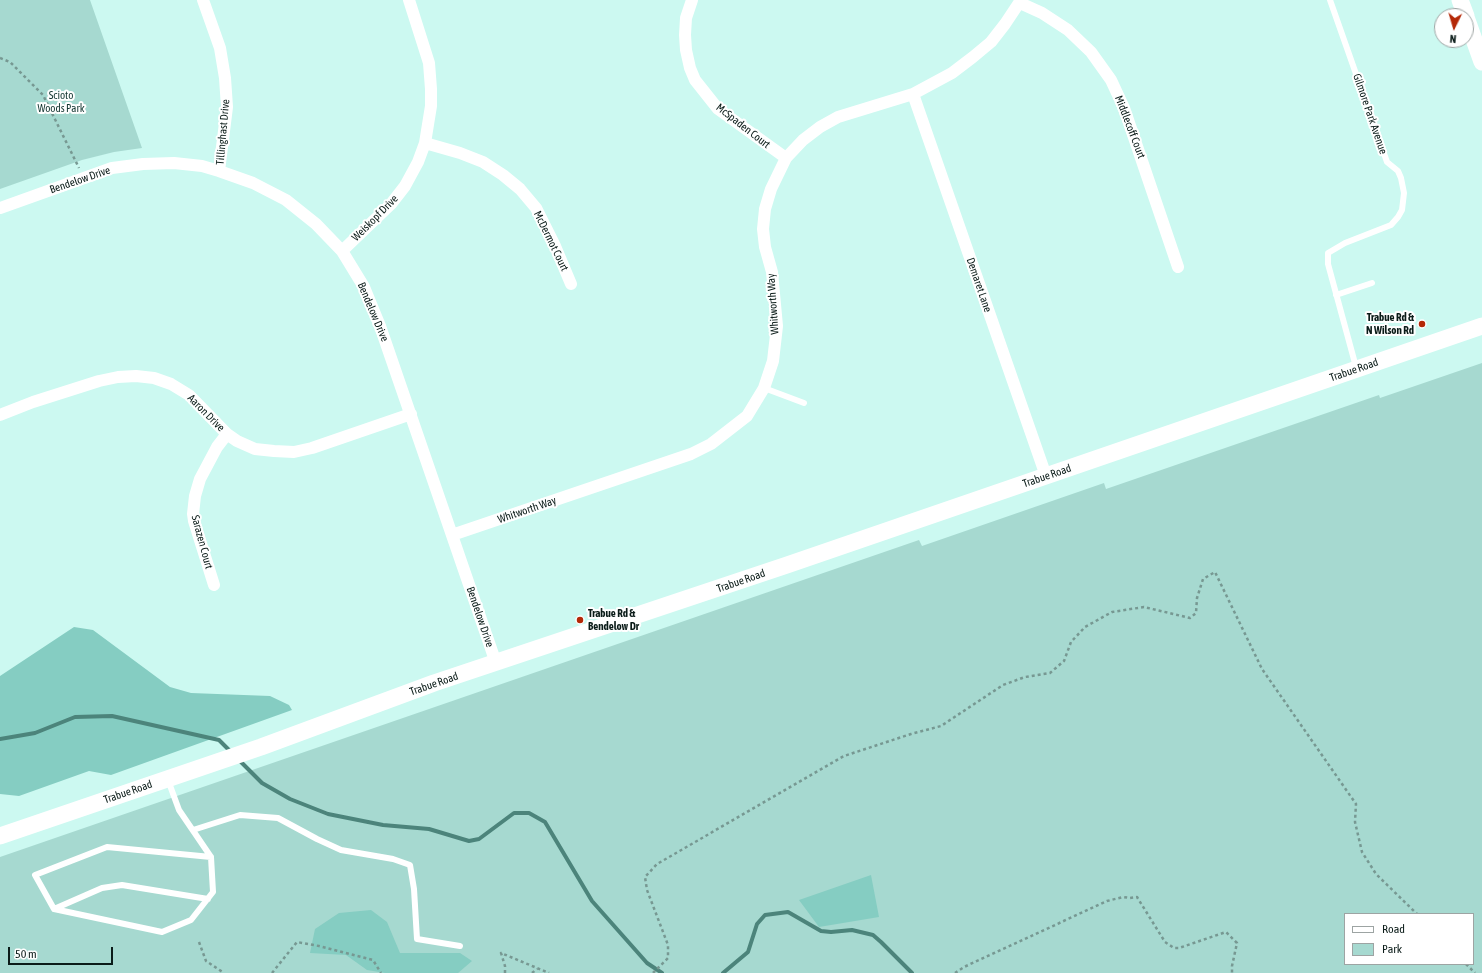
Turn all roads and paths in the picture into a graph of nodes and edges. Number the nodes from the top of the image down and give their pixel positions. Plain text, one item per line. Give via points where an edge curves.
1 (203, 0) edge
2 (409, 0) edge
3 (692, 0) edge
4 (1330, 0) edge
5 (1021, 2) edge
6 (1474, 39) edge
7 (0, 58) edge
8 (1482, 62) edge
9 (912, 94) junction
10 (425, 143) junction
11 (786, 158) junction
12 (219, 171) junction
13 (83, 178) junction
14 (0, 208) edge
15 (342, 250) junction
16 (1178, 267) dead end
17 (1372, 283) dead end
18 (571, 284) dead end
19 (1336, 295) junction
20 (1482, 326) edge
21 (1357, 369) junction
22 (764, 388) junction
23 (804, 403) dead end
24 (411, 414) junction
25 (0, 415) edge
26 (227, 434) junction
27 (1046, 476) junction
28 (452, 535) junction
29 (214, 585) dead end
30 (496, 663) junction
31 (167, 778) junction
32 (192, 830) junction
33 (0, 836) edge
34 (211, 857) junction
35 (208, 898) junction
36 (54, 910) junction
37 (1416, 913) edge
38 (199, 942) dead end
39 (460, 946) dead end
40 (1467, 965) edge
41 (538, 969) junction
42 (224, 973) edge
43 (272, 973) edge
44 (381, 973) edge
45 (505, 973) edge
46 (532, 973) edge
47 (548, 973) edge
48 (654, 973) edge
49 (955, 973) edge
50 (1232, 973) edge
51 (1475, 973) edge

1 - 12 street, Tillinghast Drive via 220,48 225,78 227,106
2 - 10 street, Weiskopf Drive via 429,63 431,106
3 - 11 street, McSpaden Court via 686,18 685,35 690,68 695,80 718,109
4 - 19 lane, Gilmore Park Avenue via 1387,162 1398,172 1404,193 1402,210 1391,225 1345,243 1328,253 1328,264
5 - 9 street, Whitworth Way via 991,42 952,73
5 - 16 street, Middlecoff Court via 1068,30 1091,52 1111,80 1124,108
6 - 8 main road
7 - 13 path via 10,62 43,95
9 - 11 street, Whitworth Way via 832,120 803,140
9 - 27 street, Demaret Lane
10 - 15 street, Weiskopf Drive via 405,186 391,204
10 - 18 street, McDermot Court via 483,162 503,174 520,189 536,208
11 - 22 street, Whitworth Way via 771,189 763,228 772,272 777,326 773,361
12 - 13 street, Bendelow Drive via 174,163 143,164 112,168
12 - 15 street, Bendelow Drive via 252,183 286,200 316,224
13 - 14 street, Bendelow Drive
15 - 24 street, Bendelow Drive via 364,287
17 - 19 lane
19 - 21 lane, Gilmore Park Avenue
20 - 21 main road, Trabue Road
21 - 27 main road, Trabue Road
22 - 23 lane
22 - 28 street, Whitworth Way via 747,416 711,444 691,454
24 - 26 street, Aaron Drive via 294,452 255,449
24 - 28 street, Bendelow Drive
25 - 26 street, Aaron Drive via 99,381 136,376 154,378 171,384 189,395
26 - 29 street, Sarazen Court via 200,478 193,514
27 - 30 main road, Trabue Road
28 - 30 street, Bendelow Drive
30 - 31 main road, Trabue Road
31 - 32 lane via 179,810
31 - 33 main road, Trabue Road
32 - 34 lane
32 - 39 lane via 240,815 278,818 340,850 393,859 410,865 417,939
34 - 35 lane via 213,892
34 - 36 lane via 107,847 35,875
35 - 36 lane via 122,885 102,888
35 - 36 lane via 192,920 162,932
37 - 48 path via 1376,874 1362,852 1355,822 1356,804 1262,668 1215,572 1203,579 1197,598 1196,613 1190,618 1144,607 1112,612 1085,627 1072,642 1064,661 1050,673 1025,677 1003,685 940,726 844,756 657,864 645,876 647,890 668,945 668,958
38 - 42 path via 206,960
40 - 51 path
41 - 45 path via 501,954
41 - 46 path
41 - 47 path
43 - 44 path via 297,942 373,960
49 - 50 path via 964,966 1123,896 1137,897 1165,942 1174,948 1226,932 1237,943

